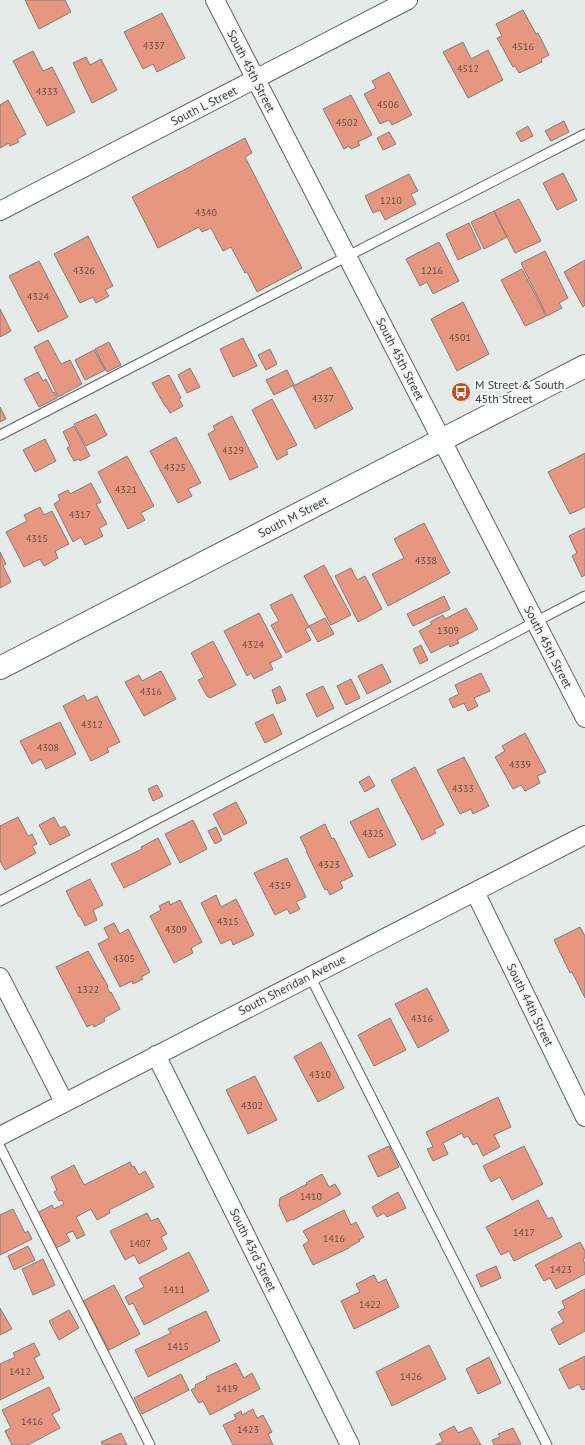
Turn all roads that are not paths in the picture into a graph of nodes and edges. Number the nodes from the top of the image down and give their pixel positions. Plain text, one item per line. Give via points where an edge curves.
1 (215, 0) edge
2 (408, 0) edge
3 (255, 79) junction
4 (585, 134) edge
5 (0, 211) edge
6 (347, 257) junction
7 (585, 366) edge
8 (0, 435) edge
9 (442, 440) junction
10 (585, 596) edge
11 (535, 622) junction
12 (0, 668) edge
13 (585, 718) edge
14 (585, 835) edge
15 (475, 892) junction
16 (0, 901) edge
17 (310, 976) junction
18 (0, 977) edge
19 (156, 1055) junction
20 (64, 1102) junction
21 (585, 1117) edge
22 (0, 1136) edge
23 (0, 1147) edge
24 (150, 1445) edge
25 (350, 1445) edge
26 (547, 1445) edge

1 - 3 street, South 45th Street
2 - 3 street, South L Street
3 - 5 street, South L Street
3 - 6 street, South 45th Street
4 - 6 lane
6 - 8 lane
6 - 9 street, South 45th Street
7 - 9 street, South M Street
9 - 11 street, South 45th Street
9 - 12 street, South M Street
10 - 11 lane
11 - 13 street, South 45th Street
11 - 16 lane
14 - 15 street, South Sheridan Avenue
15 - 17 street, South Sheridan Avenue
15 - 21 street, South 44th Street
17 - 19 street, South Sheridan Avenue
17 - 26 lane
18 - 20 street
19 - 20 street, South Sheridan Avenue
19 - 25 street, South 43rd Street
20 - 22 street, South Sheridan Avenue
23 - 24 lane

